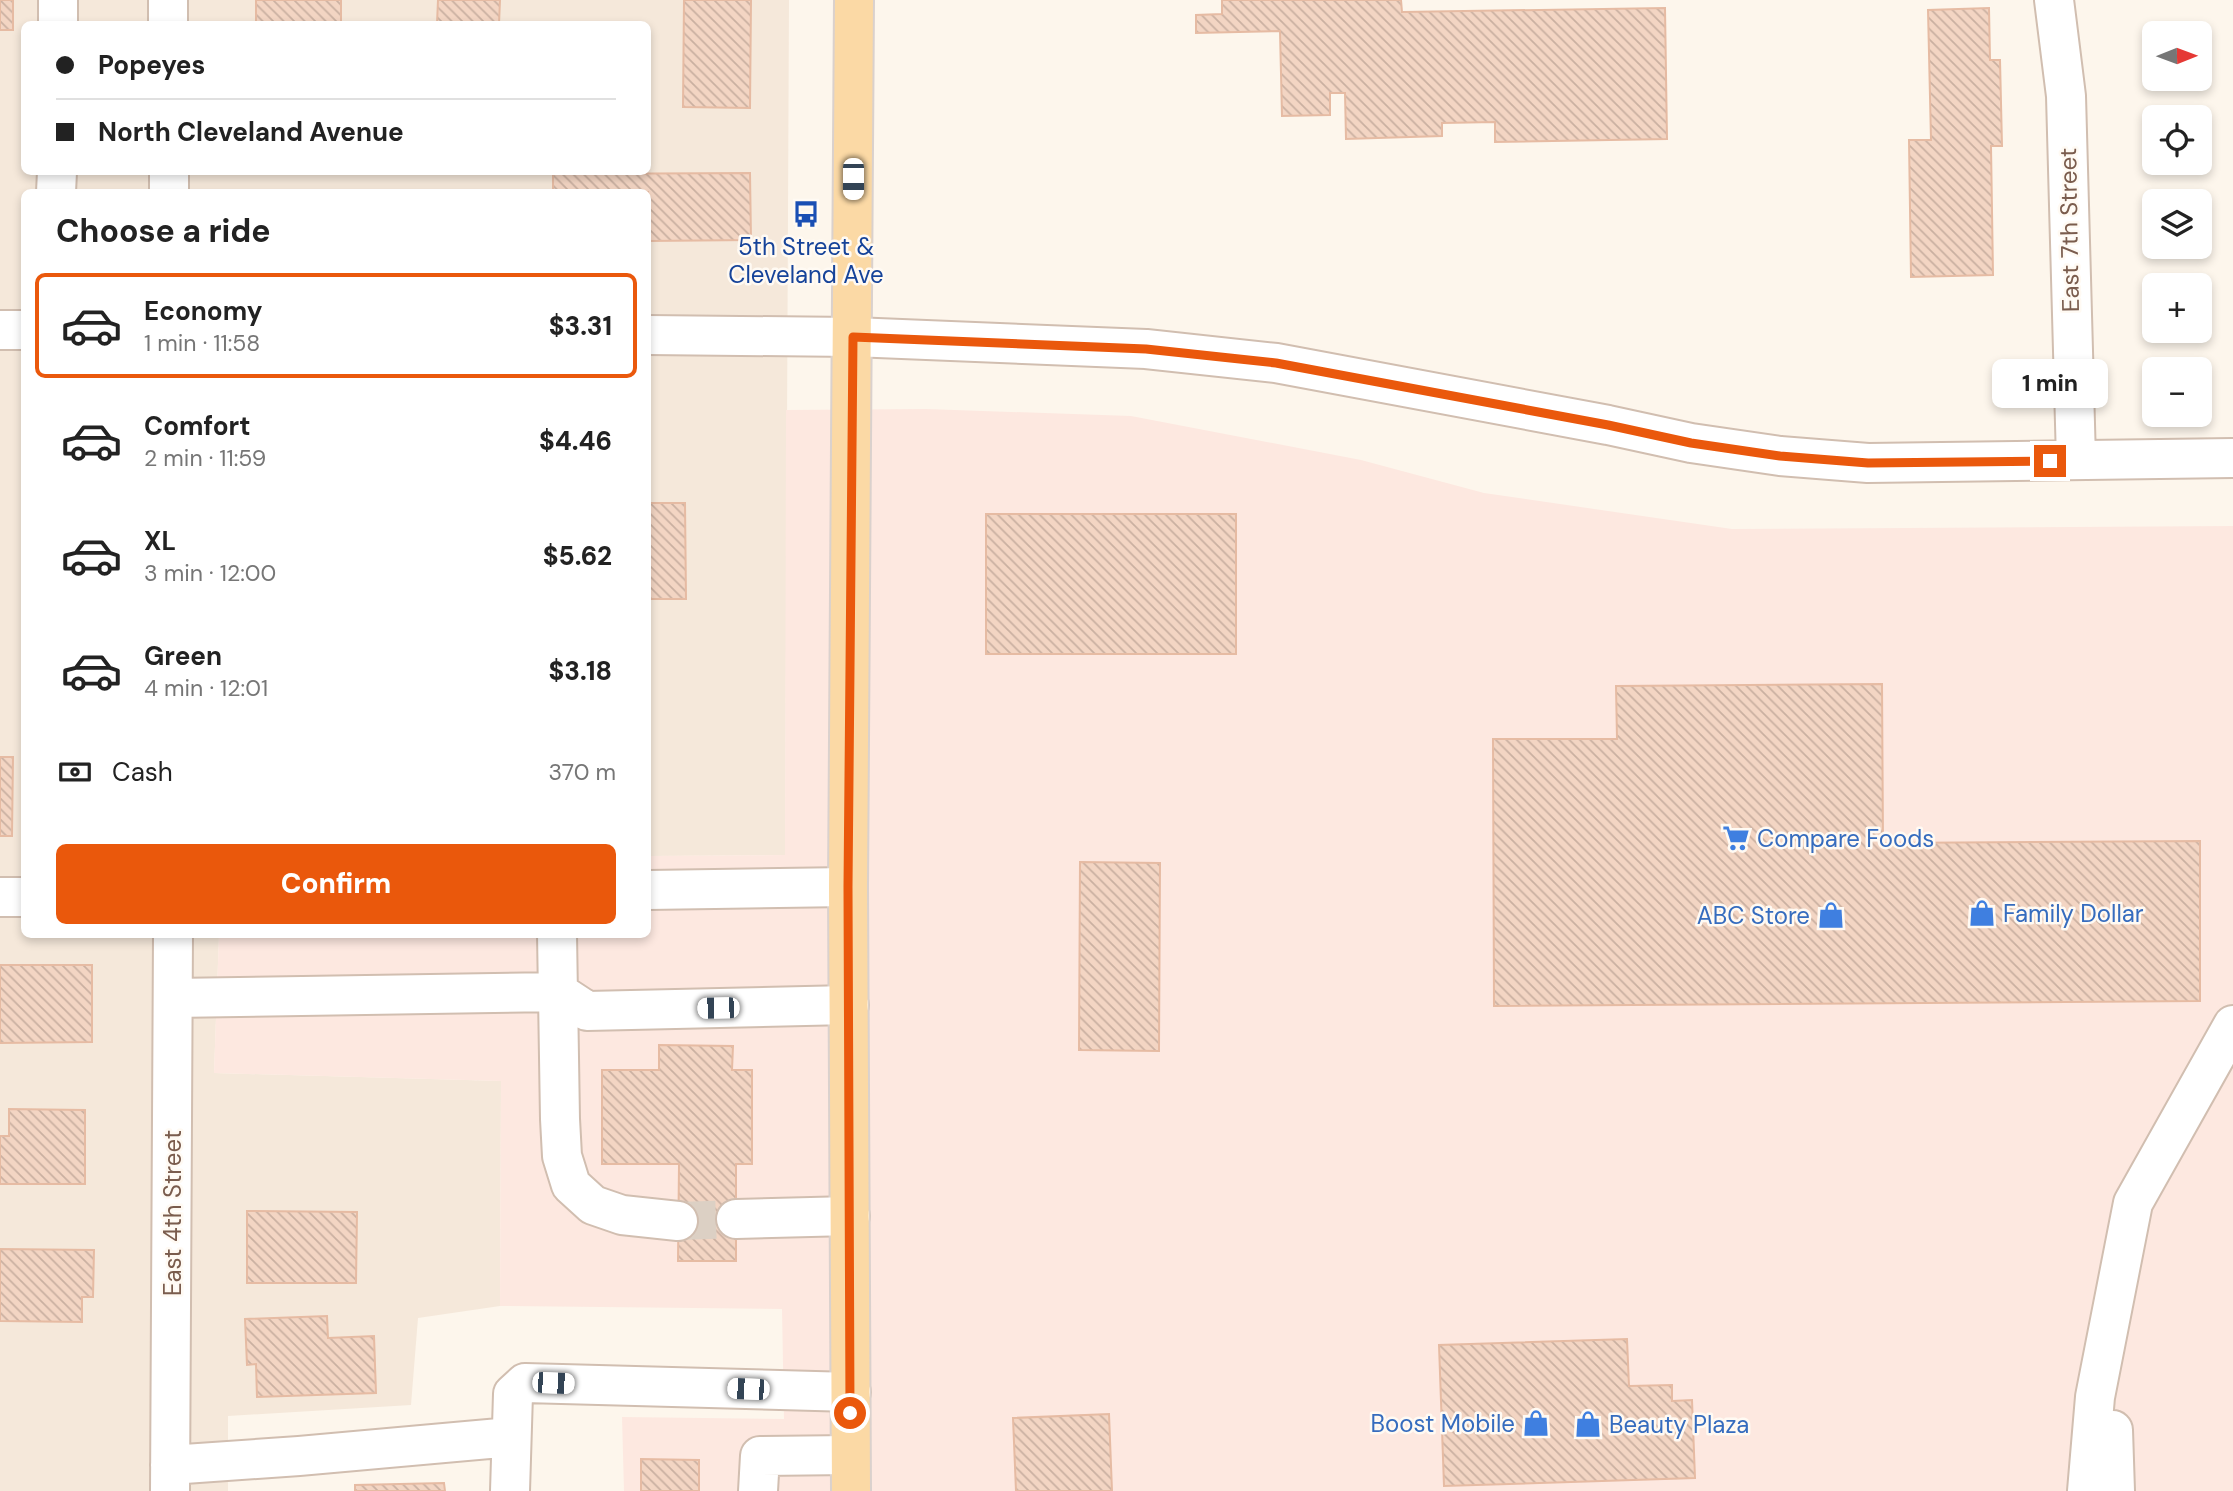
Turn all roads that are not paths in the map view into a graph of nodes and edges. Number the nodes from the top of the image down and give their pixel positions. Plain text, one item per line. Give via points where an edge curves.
1 (58, 0) edge
2 (169, 0) edge
3 (854, 0) edge
4 (2054, 0) edge
5 (58, 21) edge
6 (169, 21) edge
7 (0, 330) edge
8 (21, 330) edge
9 (651, 335) edge
10 (853, 337) junction
11 (2233, 458) edge
12 (2076, 460) junction
13 (848, 887) junction
14 (651, 890) edge
15 (0, 897) edge
16 (21, 897) edge
17 (173, 938) edge
18 (558, 938) edge
19 (558, 992) junction
20 (173, 998) junction
21 (849, 1005) junction
22 (2233, 1024) edge
23 (850, 1216) junction
24 (736, 1219) tunnel mouth
25 (678, 1221) tunnel mouth
26 (2109, 1323) junction
27 (851, 1392) junction
28 (511, 1437) junction
29 (850, 1473) edge
30 (170, 1478) edge
31 (510, 1491) edge
32 (758, 1491) edge
33 (2087, 1491) edge
34 (2115, 1491) edge

1 - 5 street
2 - 6 street
3 - 10 main road
4 - 12 street, East 7th Street via 2066,96
7 - 8 street
9 - 10 street
10 - 12 street via 1146,349 1276,363 1780,456 1868,463
10 - 13 main road
11 - 12 street
13 - 14 street
13 - 21 main road
15 - 16 street
17 - 20 street, East 4th Street
18 - 19 street
19 - 20 street
19 - 21 street via 587,1011
19 - 25 street via 562,1156 571,1185 593,1205
20 - 30 street, East 4th Street
21 - 23 main road
22 - 26 street via 2133,1203
23 - 24 street
23 - 27 main road
26 - 33 street via 2095,1397
26 - 34 street
27 - 28 street via 525,1382 513,1394
27 - 29 main road
28 - 30 street via 299,1456
28 - 31 street
29 - 32 street via 760,1456

